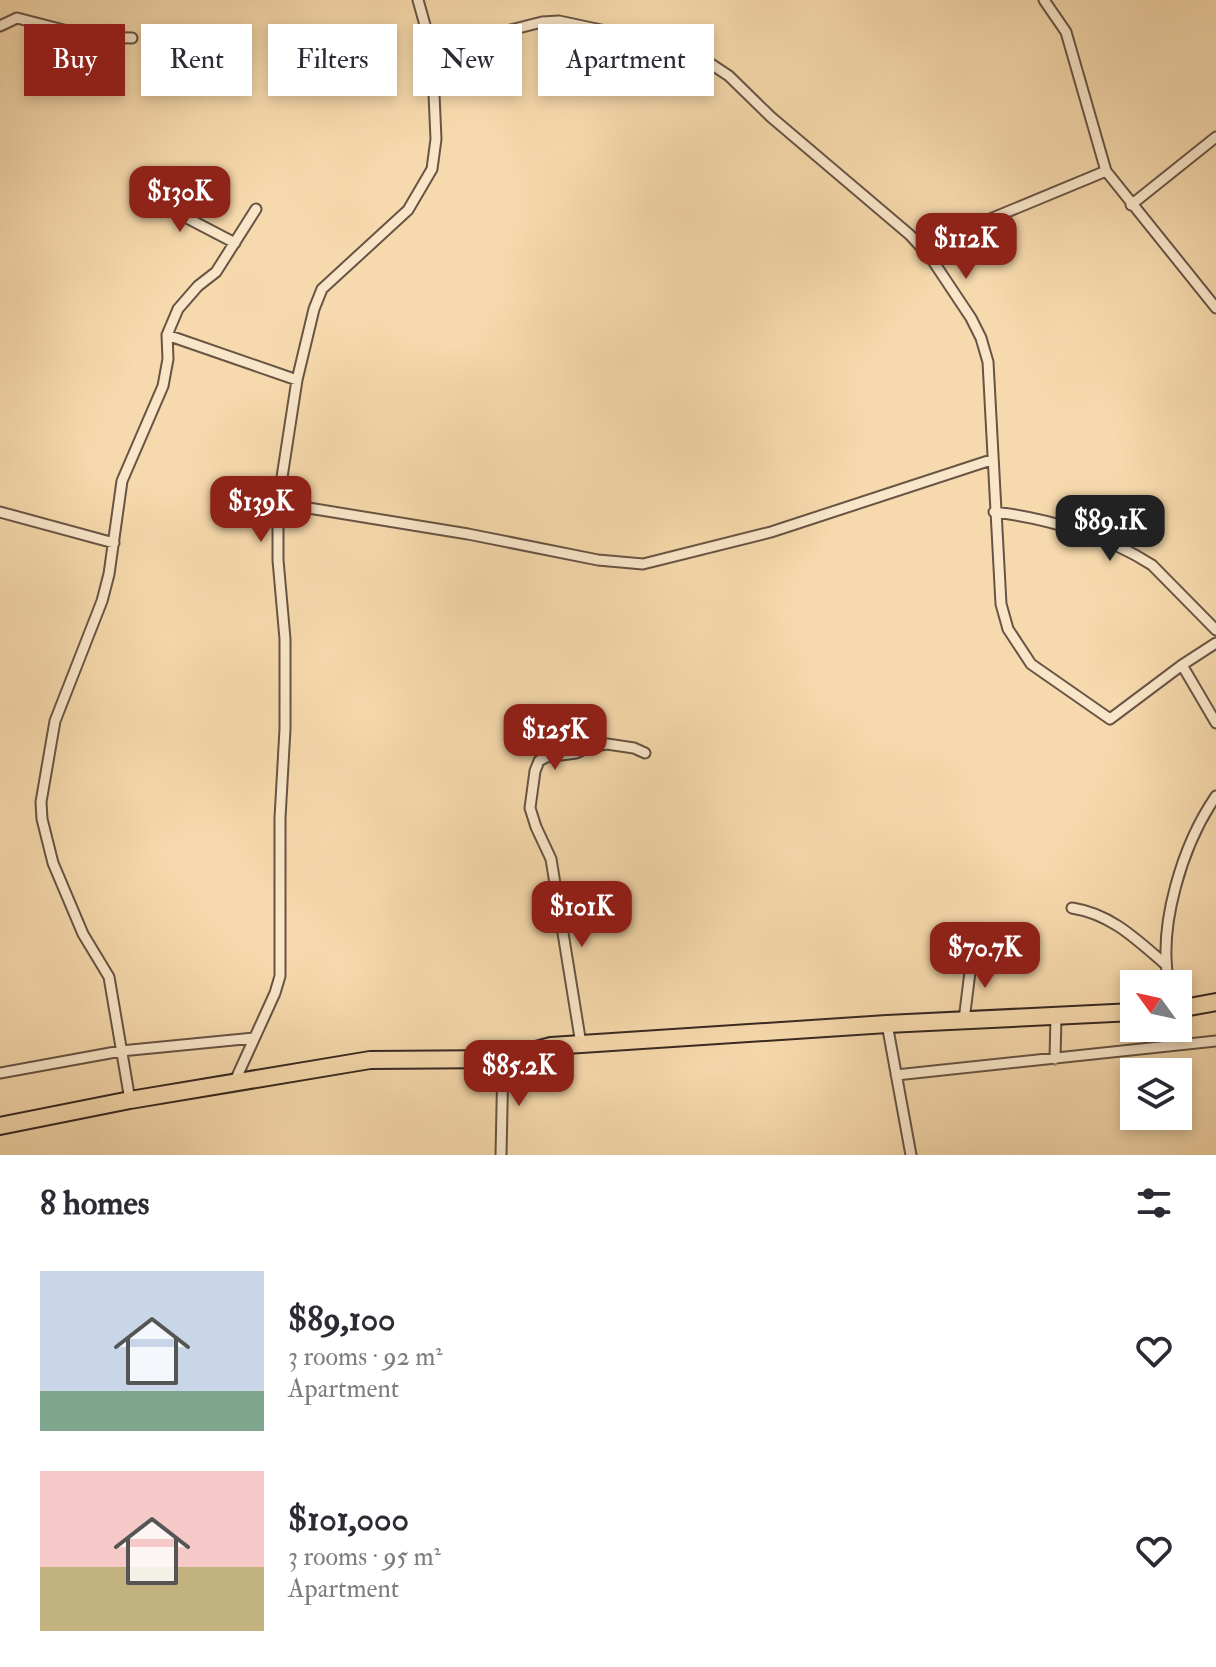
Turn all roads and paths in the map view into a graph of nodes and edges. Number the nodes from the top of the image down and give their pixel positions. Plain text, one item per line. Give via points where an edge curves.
1 (418, 0) edge
2 (1044, 0) edge
3 (425, 24) edge
4 (0, 26) edge
5 (522, 27) edge
6 (132, 38) dead end
7 (434, 96) edge
8 (1216, 137) edge
9 (1106, 171) junction
10 (183, 183) dead end
11 (1131, 205) junction
12 (256, 209) dead end
13 (235, 243) junction
14 (931, 258) junction
15 (1216, 308) edge
16 (167, 335) junction
17 (297, 380) junction
18 (991, 460) junction
19 (278, 503) junction
20 (0, 512) edge
21 (994, 512) junction
22 (114, 543) junction
23 (1216, 630) edge
24 (1216, 643) edge
25 (1182, 665) junction
26 (1216, 723) edge
27 (645, 753) dead end
28 (1216, 796) edge
29 (1072, 908) dead end
30 (972, 956) dead end
31 (1165, 964) junction
32 (1166, 970) edge
33 (1216, 1002) edge
34 (1192, 1006) edge
35 (1120, 1013) edge
36 (1056, 1016) junction
37 (964, 1020) junction
38 (887, 1024) junction
39 (254, 1038) junction
40 (1216, 1041) edge
41 (581, 1044) junction
42 (1177, 1044) joint
43 (121, 1051) junction
44 (503, 1059) junction
45 (1055, 1059) junction
46 (0, 1073) edge
47 (896, 1075) junction
48 (234, 1083) junction
49 (130, 1100) junction
50 (0, 1126) edge
51 (501, 1155) edge
52 (911, 1155) edge

1 - 3 street
2 - 9 street via 1066,32
4 - 6 street via 17,18 91,37
5 - 14 street via 551,20 693,52 729,76
7 - 17 street via 432,169 408,210 322,289
8 - 11 street
9 - 11 street
9 - 14 street via 983,222
10 - 13 street via 187,218
11 - 15 street
12 - 13 street
13 - 16 street via 216,272 178,309
14 - 18 street via 986,351
16 - 17 street
16 - 22 street via 166,373 122,481
17 - 19 street
18 - 19 street via 771,532 643,564
18 - 21 street
19 - 39 street via 285,639 280,976
20 - 22 street
21 - 23 street via 1037,518 1141,558
21 - 25 street via 1001,604 1008,629 1031,664 1110,719
22 - 43 street via 102,601 55,721 41,802 53,863 83,934 109,977
24 - 25 street
25 - 26 street
27 - 41 street via 598,745 546,757 535,771 530,808 551,859
28 - 31 street via 1198,824 1171,902
29 - 31 street via 1105,917
30 - 37 street
31 - 32 street
33 - 34 highway
35 - 36 highway
36 - 37 highway
36 - 45 street
37 - 38 highway
38 - 41 highway
38 - 47 street
39 - 43 street
39 - 48 street
40 - 42 street
41 - 44 highway
42 - 45 street
43 - 46 street
43 - 49 street
44 - 48 highway via 370,1060
44 - 51 street
45 - 47 street
47 - 52 street
48 - 49 highway
49 - 50 highway

